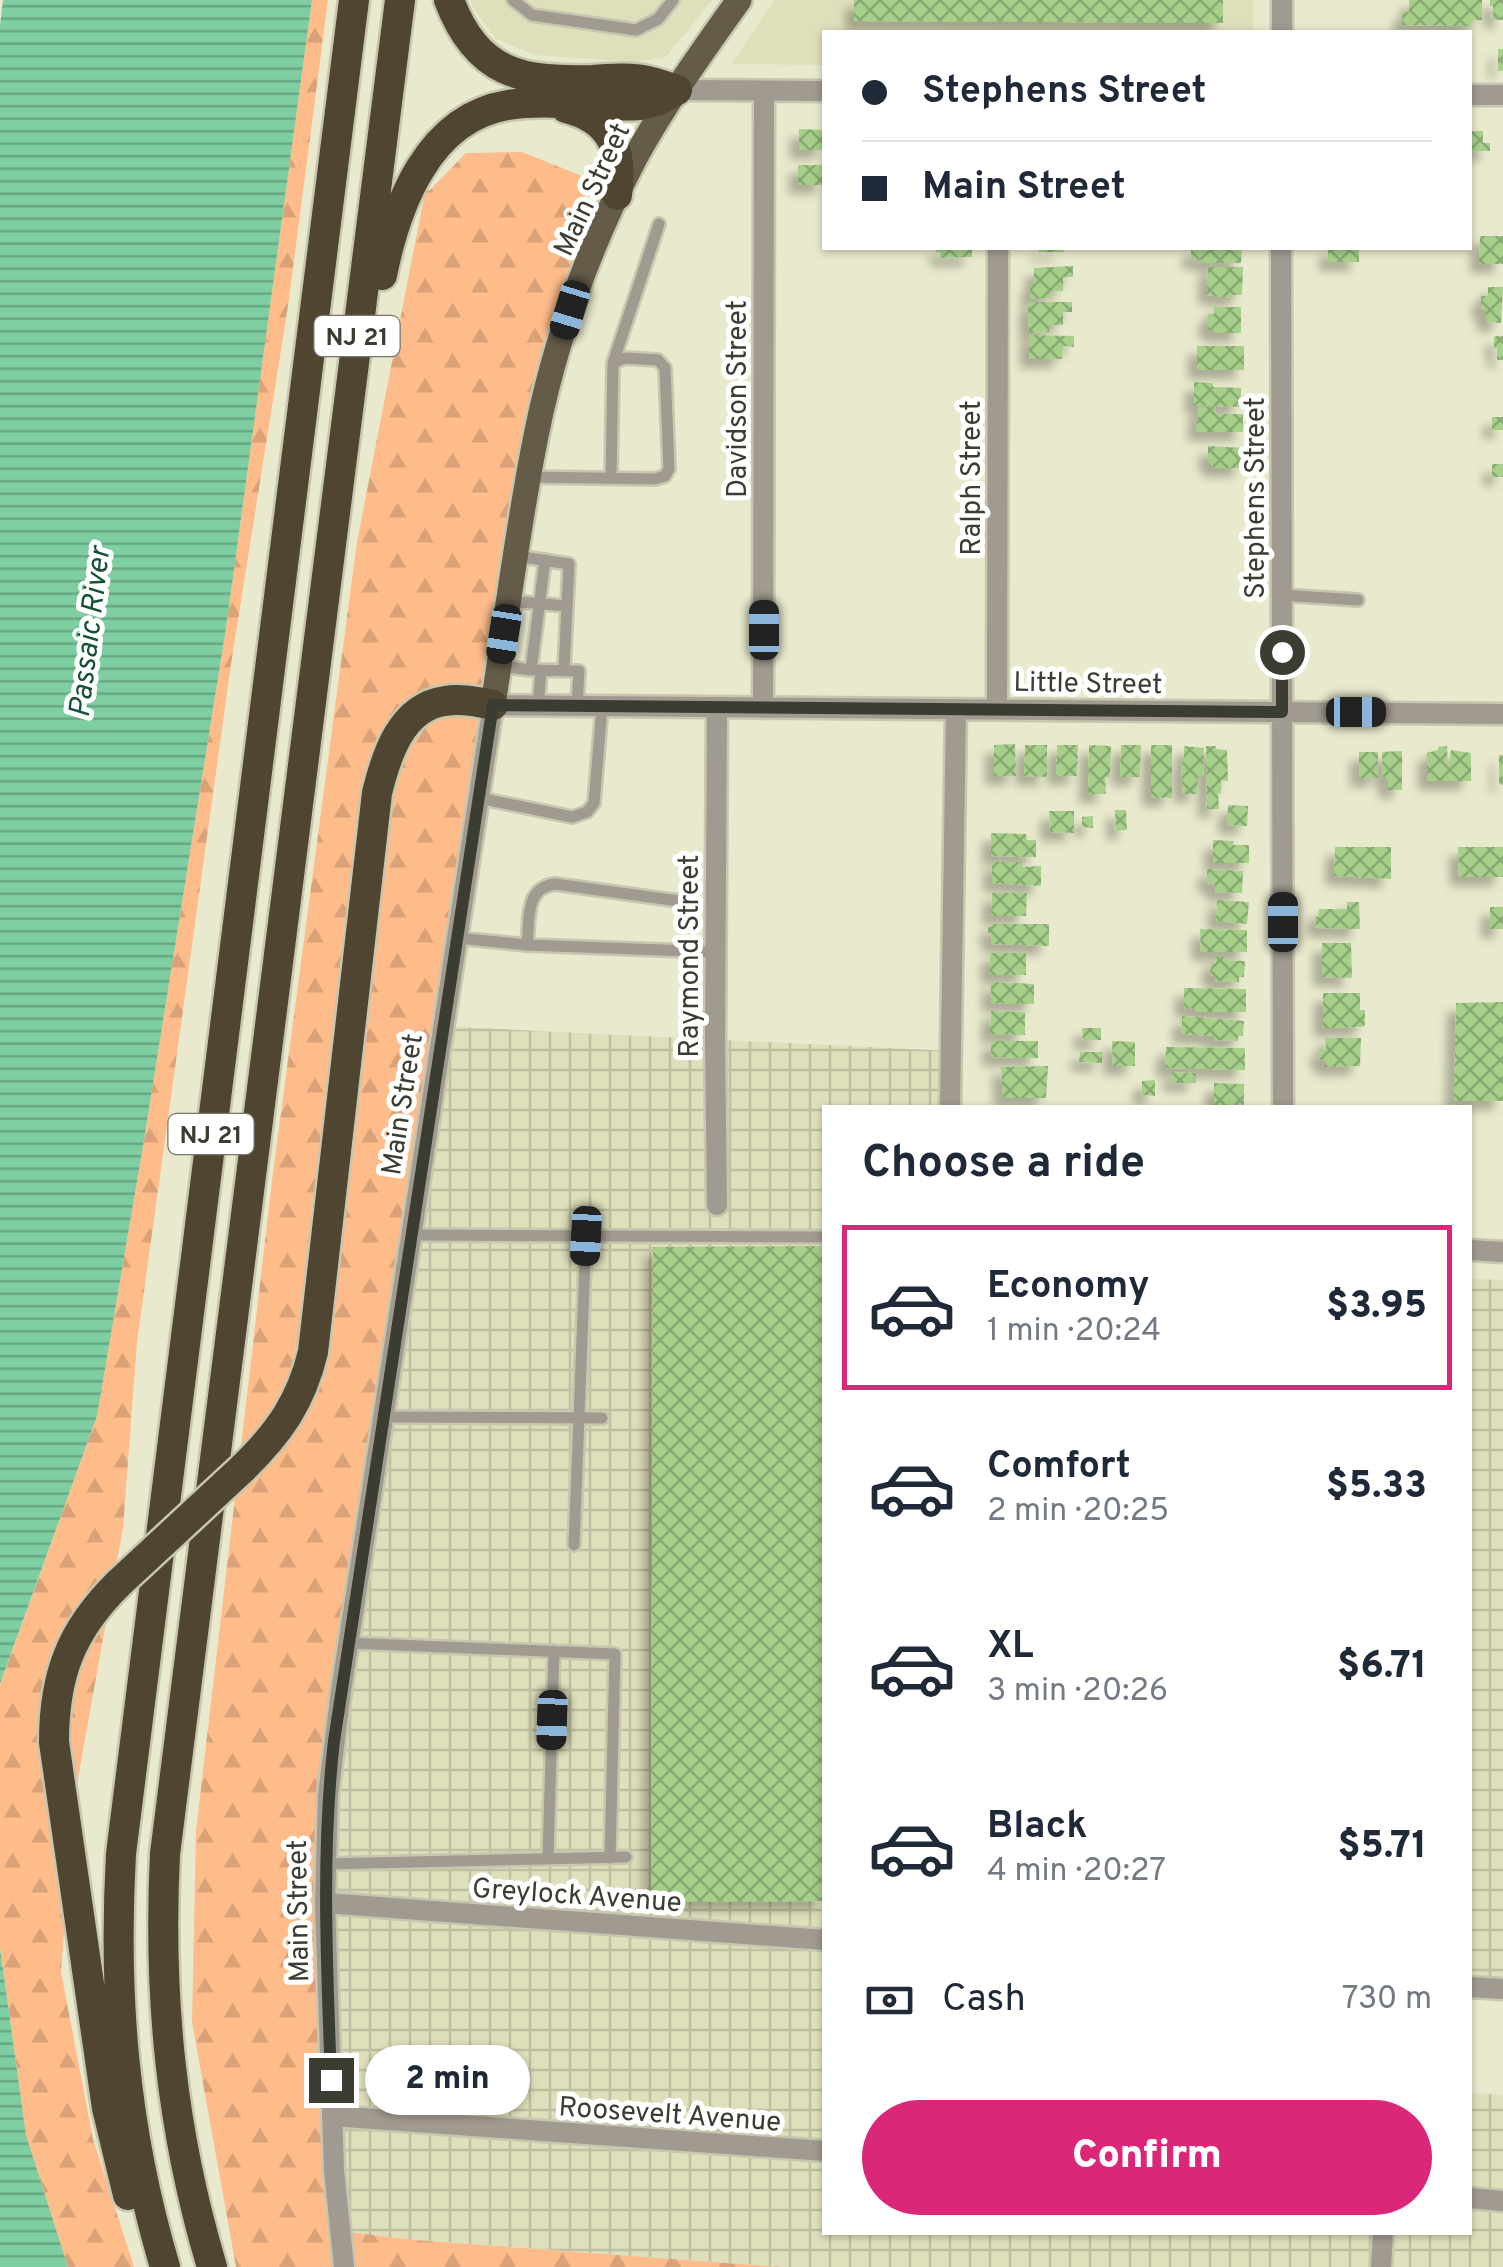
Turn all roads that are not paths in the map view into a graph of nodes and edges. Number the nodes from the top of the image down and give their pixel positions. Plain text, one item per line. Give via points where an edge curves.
1 (354, 0) edge
2 (400, 0) edge
3 (449, 0) edge
4 (514, 0) edge
5 (673, 0) edge
6 (740, 0) edge
7 (1282, 0) edge
8 (1282, 30) edge
9 (677, 90) junction
10 (764, 90) junction
11 (822, 91) edge
12 (1472, 94) edge
13 (1503, 95) edge
14 (533, 103) junction
15 (617, 195) junction
16 (659, 224) dead end
17 (998, 250) edge
18 (1281, 250) edge
19 (614, 363) junction
20 (528, 477) junction
21 (611, 478) junction
22 (516, 556) junction
23 (546, 560) junction
24 (1281, 594) junction
25 (1358, 600) dead end
26 (509, 601) junction
27 (539, 604) junction
28 (567, 606) junction
29 (499, 666) junction
30 (536, 670) junction
31 (314, 672) junction
32 (564, 672) junction
33 (493, 705) junction
34 (538, 706) junction
35 (576, 706) junction
36 (602, 707) junction
37 (717, 708) junction
38 (763, 708) junction
39 (956, 708) junction
40 (997, 708) junction
41 (1282, 712) junction
42 (1503, 714) edge
43 (479, 798) junction
44 (679, 901) dead end
45 (457, 938) junction
46 (527, 945) junction
47 (706, 952) junction
48 (950, 1105) edge
49 (1283, 1105) edge
50 (717, 1205) dead end
51 (412, 1234) junction
52 (586, 1236) junction
53 (822, 1237) edge
54 (1472, 1250) edge
55 (1503, 1252) edge
56 (383, 1417) junction
57 (578, 1418) junction
58 (602, 1418) dead end
59 (574, 1545) dead end
60 (348, 1643) junction
61 (554, 1650) junction
62 (610, 1858) junction
63 (626, 1858) dead end
64 (548, 1859) junction
65 (325, 1864) junction
66 (325, 1903) junction
67 (822, 1940) edge
68 (1472, 1987) edge
69 (1503, 1989) edge
70 (332, 2116) junction
71 (822, 2151) edge
72 (1472, 2198) edge
73 (1503, 2201) edge
74 (1383, 2235) edge
75 (154, 2267) edge
76 (165, 2267) edge
77 (212, 2267) edge
78 (344, 2267) edge
79 (1381, 2267) edge

1 - 76 highway, NJ 21 via 121,1854 117,1966 124,2060 144,2190
2 - 31 highway, NJ 21
3 - 9 highway via 479,51 514,74 534,80 644,80
4 - 5 lane via 532,15 636,30
6 - 9 main road, Main Street
7 - 8 street
9 - 10 street
9 - 14 highway via 640,105
9 - 15 main road, Main Street
10 - 11 street
10 - 38 street, Davidson Street
12 - 13 street
14 - 15 highway via 577,110 610,134 620,172
14 - 31 highway via 483,112 459,126 420,168 396,219
15 - 20 main road, Main Street via 570,310
16 - 19 lane
17 - 40 street, Ralph Street
18 - 24 street, Stephens Street
19 - 21 lane
19 - 21 lane via 658,360 665,368 669,468 655,478
20 - 21 lane
20 - 22 main road, Main Street
22 - 23 lane
22 - 26 main road, Main Street
23 - 27 lane
23 - 28 lane via 569,564
24 - 25 lane
24 - 41 street, Stephens Street
26 - 27 lane
26 - 29 main road, Main Street
27 - 28 lane
27 - 30 lane
28 - 32 lane
29 - 30 lane
29 - 33 main road, Main Street
30 - 32 lane
30 - 34 lane
31 - 77 highway, NJ 21 via 165,1854 162,1965 170,2073 188,2180
32 - 35 lane via 579,671
33 - 34 street, Little Street
33 - 43 street, Main Street
33 - 75 highway, bridge via 440,701 420,710 402,727 382,770 312,1352 296,1403 242,1469 100,1602 64,1664 54,1742 107,2108 130,2205
34 - 35 street, Little Street
35 - 36 street, Little Street
36 - 37 street, Little Street
36 - 43 lane via 594,804 587,812 572,817
37 - 38 street, Little Street
37 - 47 street, Raymond Street
38 - 39 street, Little Street
39 - 40 street, Little Street
39 - 48 street
40 - 41 street, Little Street
41 - 42 street, Little Street
41 - 49 street, Stephens Street
43 - 45 street, Main Street
44 - 46 lane via 542,885 532,895
45 - 46 lane
45 - 51 street, Main Street
46 - 47 lane
47 - 50 street, Raymond Street
51 - 52 lane
51 - 56 street, Main Street
52 - 53 lane
52 - 57 lane
54 - 55 street
56 - 57 lane
56 - 60 street, Main Street
57 - 58 lane
57 - 59 lane
60 - 61 lane
60 - 65 street, Main Street
61 - 62 lane via 614,1654
61 - 64 lane
62 - 63 lane
62 - 64 lane
64 - 65 lane
65 - 66 street, Main Street
66 - 67 street, Greylock Avenue
66 - 70 street, Main Street
68 - 69 street
70 - 71 street, Roosevelt Avenue
70 - 78 street, Main Street
72 - 73 street
74 - 79 street

